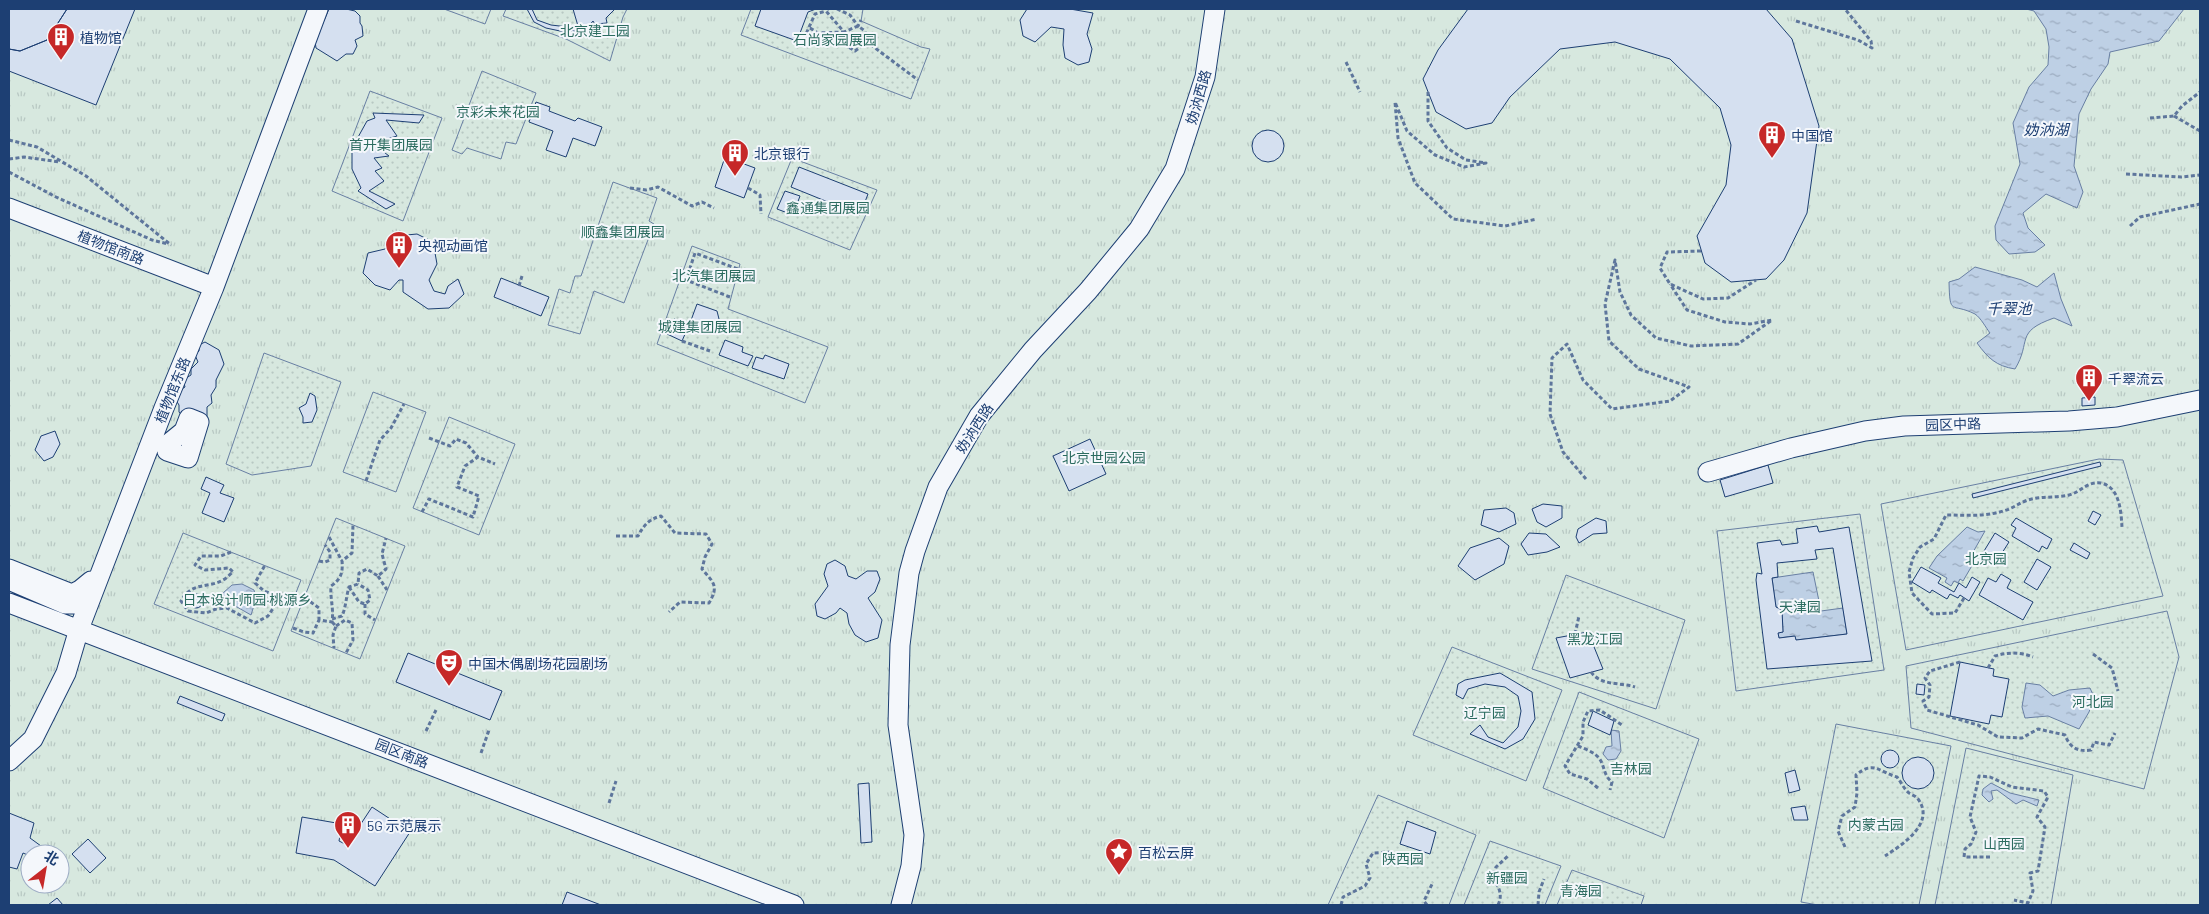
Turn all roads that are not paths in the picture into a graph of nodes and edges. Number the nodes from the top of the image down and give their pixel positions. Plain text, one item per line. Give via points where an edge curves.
1 (318, 9) edge
2 (1215, 9) edge
3 (9, 208) edge
4 (214, 287) junction
5 (2200, 400) edge
6 (1708, 472) dead end
7 (9, 569) edge
8 (9, 580) edge
9 (9, 603) edge
10 (79, 629) junction
11 (9, 761) edge
12 (794, 905) edge
13 (901, 905) edge

1 - 4 street, 植物馆东路
2 - 13 street, 妫汭西路 via 1205,77 1176,169 1139,229 1088,291 1032,350 979,416 938,487 915,551 900,645 898,725 914,835 912,866
3 - 4 street, 植物馆南路
4 - 10 street, 植物馆东路
5 - 6 street, 园区中路 via 2117,417 1904,426 1791,448
7 - 8 street via 72,594 90,581 89,588 76,604 64,604
9 - 10 street, 园区南路
10 - 11 street, 植物馆东路 via 66,673 33,738
10 - 12 street, 园区南路

